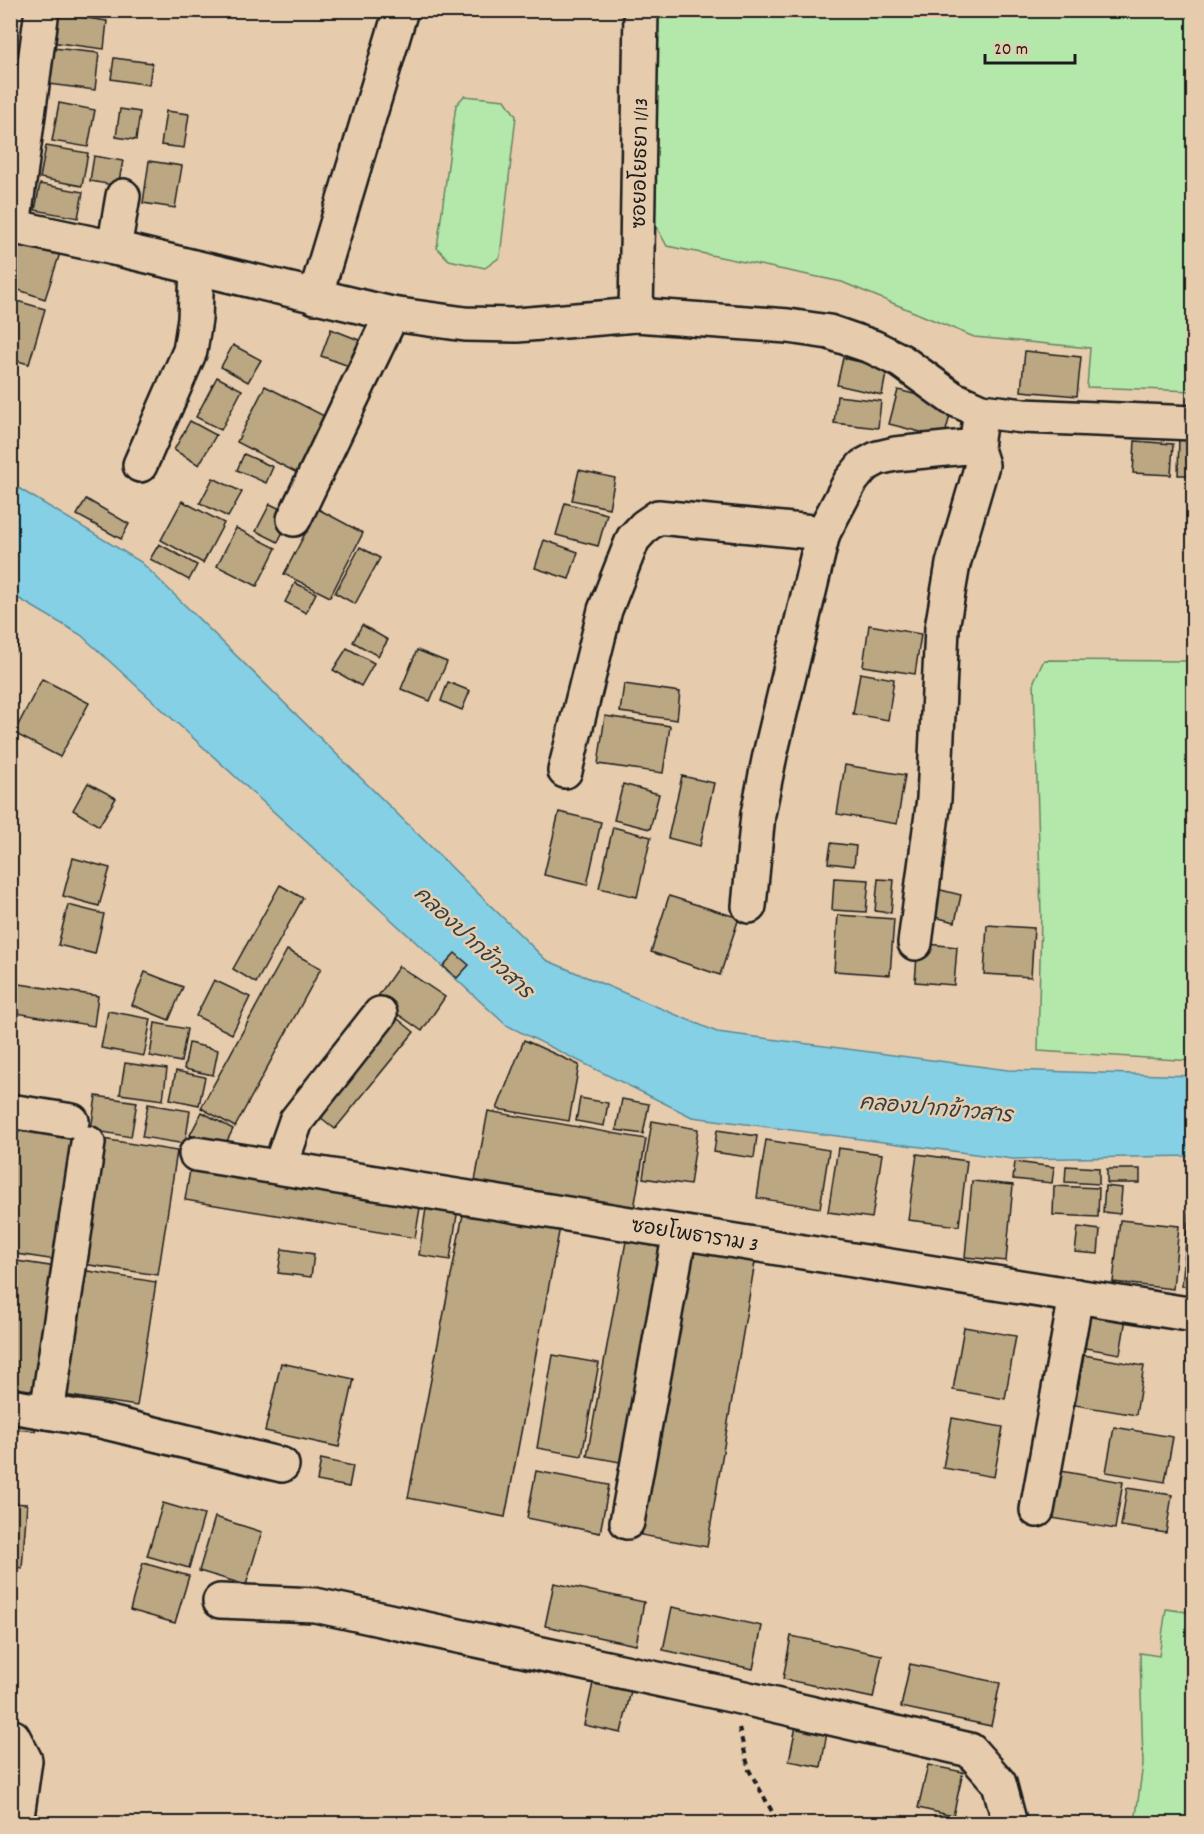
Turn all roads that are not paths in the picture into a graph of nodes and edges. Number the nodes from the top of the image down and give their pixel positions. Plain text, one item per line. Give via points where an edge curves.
1 (42, 10) edge
2 (401, 10) edge
3 (641, 10) edge
4 (123, 196) dead end
5 (12, 226) edge
6 (114, 248) junction
7 (197, 268) junction
8 (315, 297) junction
9 (392, 314) junction
10 (636, 315) junction
11 (981, 411) junction
12 (1194, 423) edge
13 (976, 446) junction
14 (140, 465) dead end
15 (294, 519) dead end
16 (823, 533) junction
17 (565, 771) dead end
18 (749, 906) dead end
19 (915, 943) dead end
20 (380, 1014) dead end
21 (10, 1111) edge
22 (196, 1154) dead end
23 (279, 1167) junction
24 (680, 1232) junction
25 (1076, 1296) junction
26 (1194, 1315) edge
27 (10, 1406) edge
28 (47, 1412) junction
29 (282, 1465) dead end
30 (1037, 1510) dead end
31 (627, 1522) dead end
32 (220, 1602) dead end
33 (10, 1736) edge
34 (16, 1824) edge
35 (1010, 1824) edge

1 - 5 street
2 - 8 street
3 - 10 street, ซอยอโยธยา 1/13
4 - 6 street
5 - 6 street
6 - 7 street
7 - 8 street
7 - 14 street via 190,351
8 - 9 street
9 - 10 street via 517,326
9 - 15 street
10 - 11 street via 829,332 901,361 952,398
11 - 12 street
11 - 13 street
13 - 16 street via 895,454 863,466
13 - 19 street via 982,465 953,564 942,628 933,799
16 - 17 street via 657,517 645,525 633,539 605,610
16 - 18 street via 758,814
20 - 23 street via 296,1121
21 - 28 street via 80,1132
22 - 23 street, ซอยโพธาราม 3
23 - 24 street, ซอยโพธาราม 3
24 - 25 street, ซอยโพธาราม 3
24 - 31 street
25 - 26 street, ซอยโพธาราม 3
25 - 30 street
27 - 28 street
28 - 29 street via 100,1420
32 - 35 street via 315,1605 970,1750 999,1783
33 - 34 street via 25,1760

